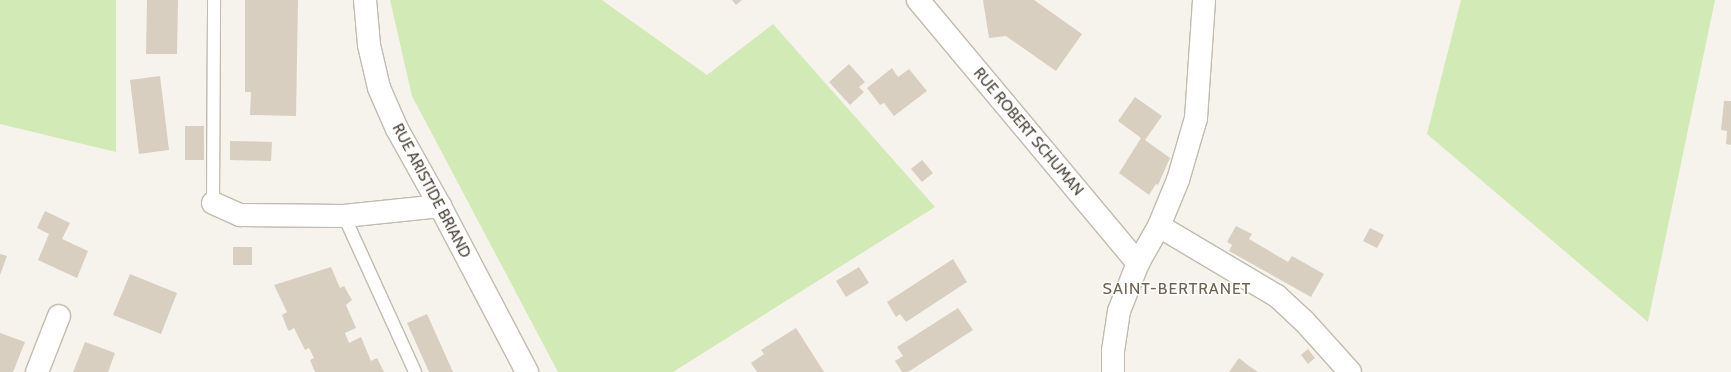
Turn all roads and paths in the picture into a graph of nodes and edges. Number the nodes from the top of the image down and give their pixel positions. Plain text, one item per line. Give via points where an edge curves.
1 (214, 0) edge
2 (364, 0) edge
3 (918, 0) edge
4 (1204, 0) edge
5 (213, 203) joint
6 (440, 206) junction
7 (344, 216) junction
8 (1159, 226) junction
9 (1138, 263) junction
10 (59, 316) dead end
11 (37, 372) edge
12 (415, 372) edge
13 (527, 372) edge
14 (1113, 372) edge
15 (1350, 372) edge

1 - 5 lane
2 - 6 street, RUE ARISTIDE BRIAND via 369,45 379,88 397,129
3 - 9 street, RUE ROBERT SCHUMAN
4 - 8 street via 1196,118 1178,180
5 - 7 street via 240,215
6 - 7 street
6 - 13 street, RUE ARISTIDE BRIAND
7 - 12 lane
8 - 9 street
8 - 15 street via 1277,296 1305,322
9 - 14 street via 1119,311 1113,351
10 - 11 street

